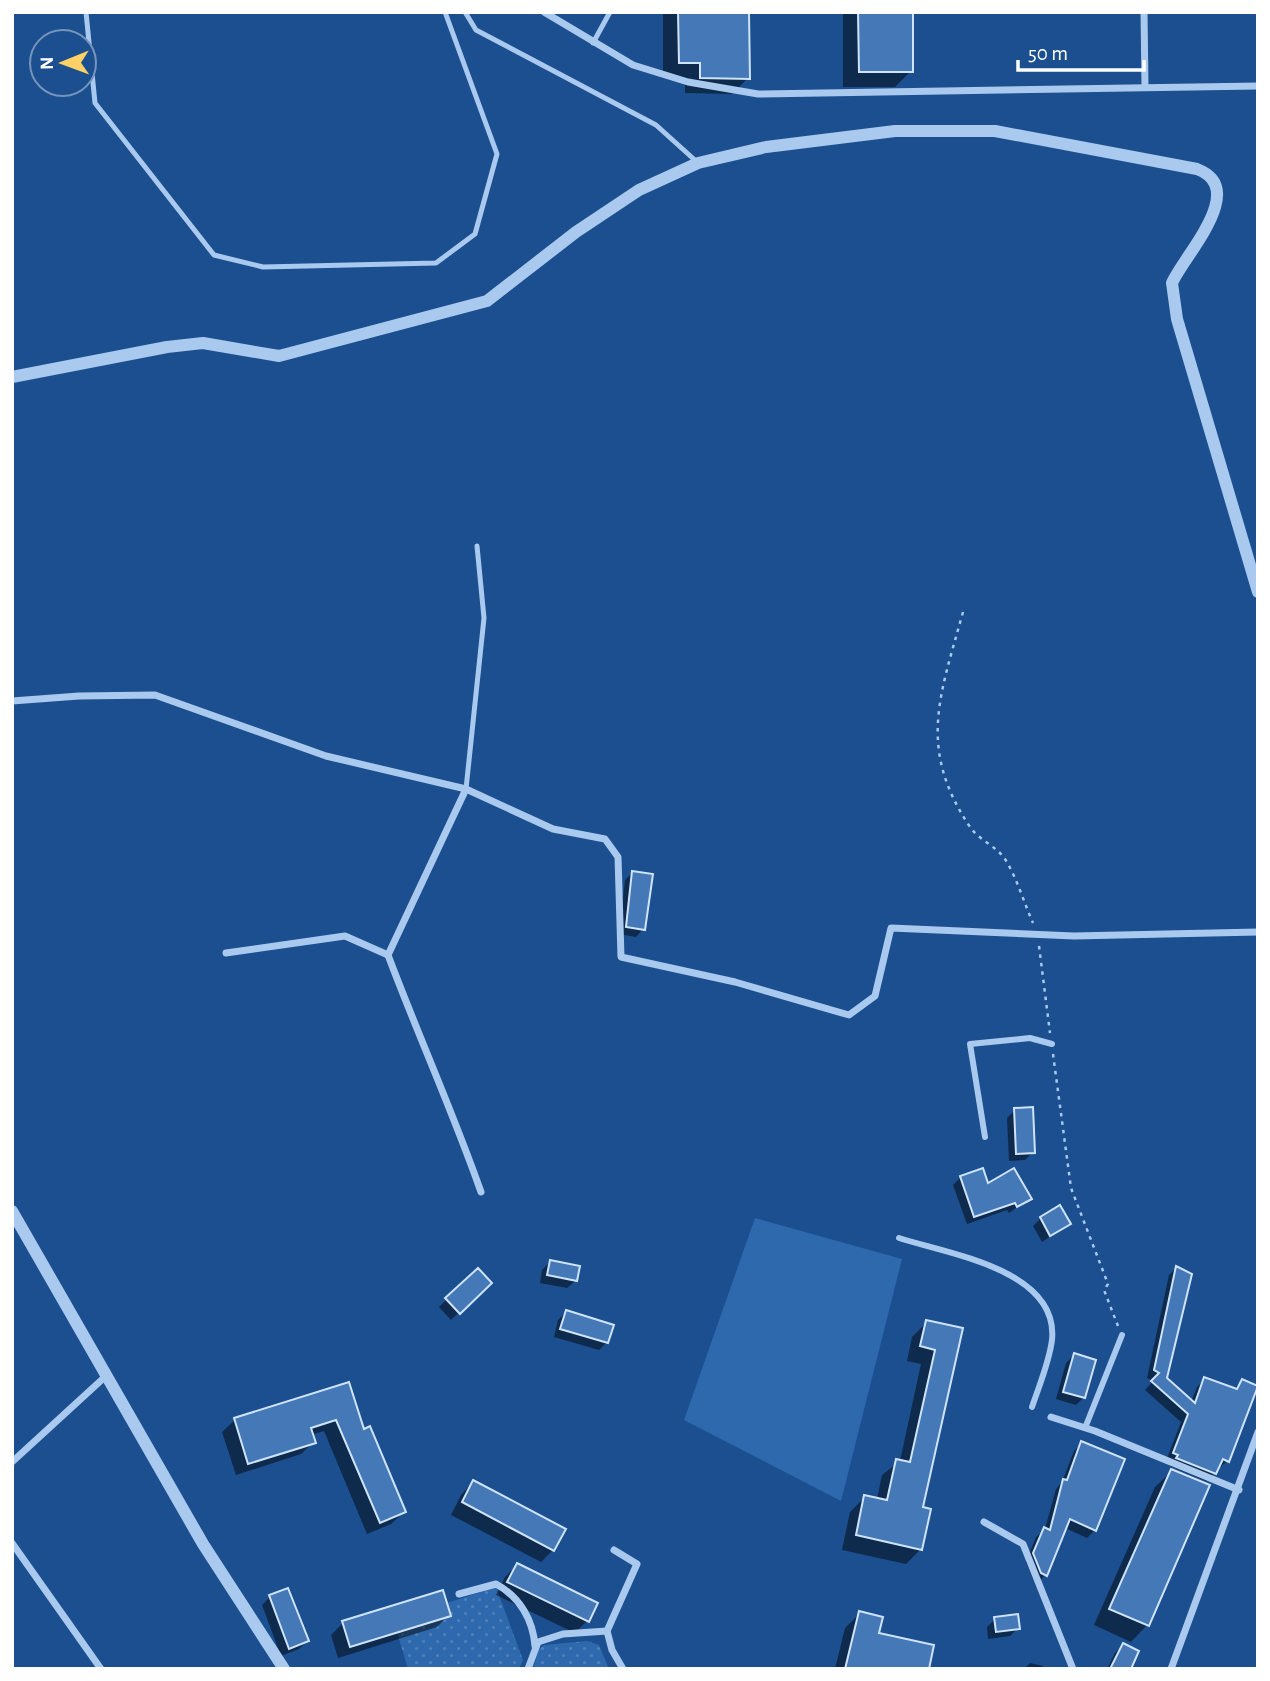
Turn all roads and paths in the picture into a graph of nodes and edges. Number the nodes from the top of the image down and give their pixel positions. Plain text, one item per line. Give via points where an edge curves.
1 (86, 12) edge
2 (445, 12) edge
3 (465, 12) edge
4 (544, 12) edge
5 (610, 12) edge
6 (1144, 12) edge
7 (593, 43) junction
8 (1258, 86) edge
9 (1145, 87) junction
10 (698, 163) junction
11 (12, 377) edge
12 (477, 546) dead end
13 (1258, 592) edge
14 (963, 612) dead end
15 (12, 701) edge
16 (466, 789) junction
17 (1258, 932) edge
18 (1037, 934) junction
19 (226, 953) dead end
20 (388, 955) junction
21 (1052, 1044) junction
22 (985, 1137) dead end
23 (481, 1192) dead end
24 (12, 1211) edge
25 (899, 1238) dead end
26 (1122, 1335) joint
27 (107, 1374) junction
28 (1032, 1408) dead end
29 (1051, 1417) dead end
30 (1085, 1428) junction
31 (1258, 1432) edge
32 (12, 1462) edge
33 (1239, 1490) junction
34 (984, 1522) dead end
35 (12, 1543) edge
36 (614, 1550) dead end
37 (458, 1594) dead end
38 (607, 1631) junction
39 (535, 1646) junction
40 (101, 1669) edge
41 (284, 1669) edge
42 (528, 1669) edge
43 (623, 1669) edge
44 (1073, 1669) edge
45 (1171, 1669) edge

1 - 2 lane via 95,103 214,255 263,267 436,262 475,234 497,154
3 - 10 lane via 476,30 656,125
4 - 7 street
5 - 7 lane
6 - 9 street
7 - 9 street via 657,73 758,94
8 - 9 street
10 - 11 street via 639,190 487,301 279,356 203,343
10 - 13 street via 766,147 895,131 973,130 1209,174 1217,184 1218,196 1203,235 1172,283 1177,319
12 - 16 lane via 484,618
14 - 18 path via 937,708 937,752 971,828 1004,857
15 - 16 street via 155,695 326,756
16 - 18 street via 554,830 605,839 618,857 621,957 735,982 849,1015 875,996 891,928
16 - 20 street
17 - 18 street
18 - 21 path
19 - 20 street via 345,936
20 - 23 street via 417,1034 448,1097
21 - 22 street via 1030,1038 970,1044
21 - 26 path via 1070,1188 1108,1284 1104,1290
24 - 27 street
25 - 28 street via 1004,1271 1022,1281 1049,1310 1052,1339
26 - 30 street
27 - 32 street
27 - 41 street via 203,1544
29 - 30 street
30 - 33 street
31 - 33 street
33 - 45 street
34 - 44 street via 1023,1544
35 - 40 street
36 - 38 street via 637,1564
37 - 39 street via 496,1584 503,1588 526,1611
38 - 39 street via 551,1636
38 - 43 street
39 - 42 street

